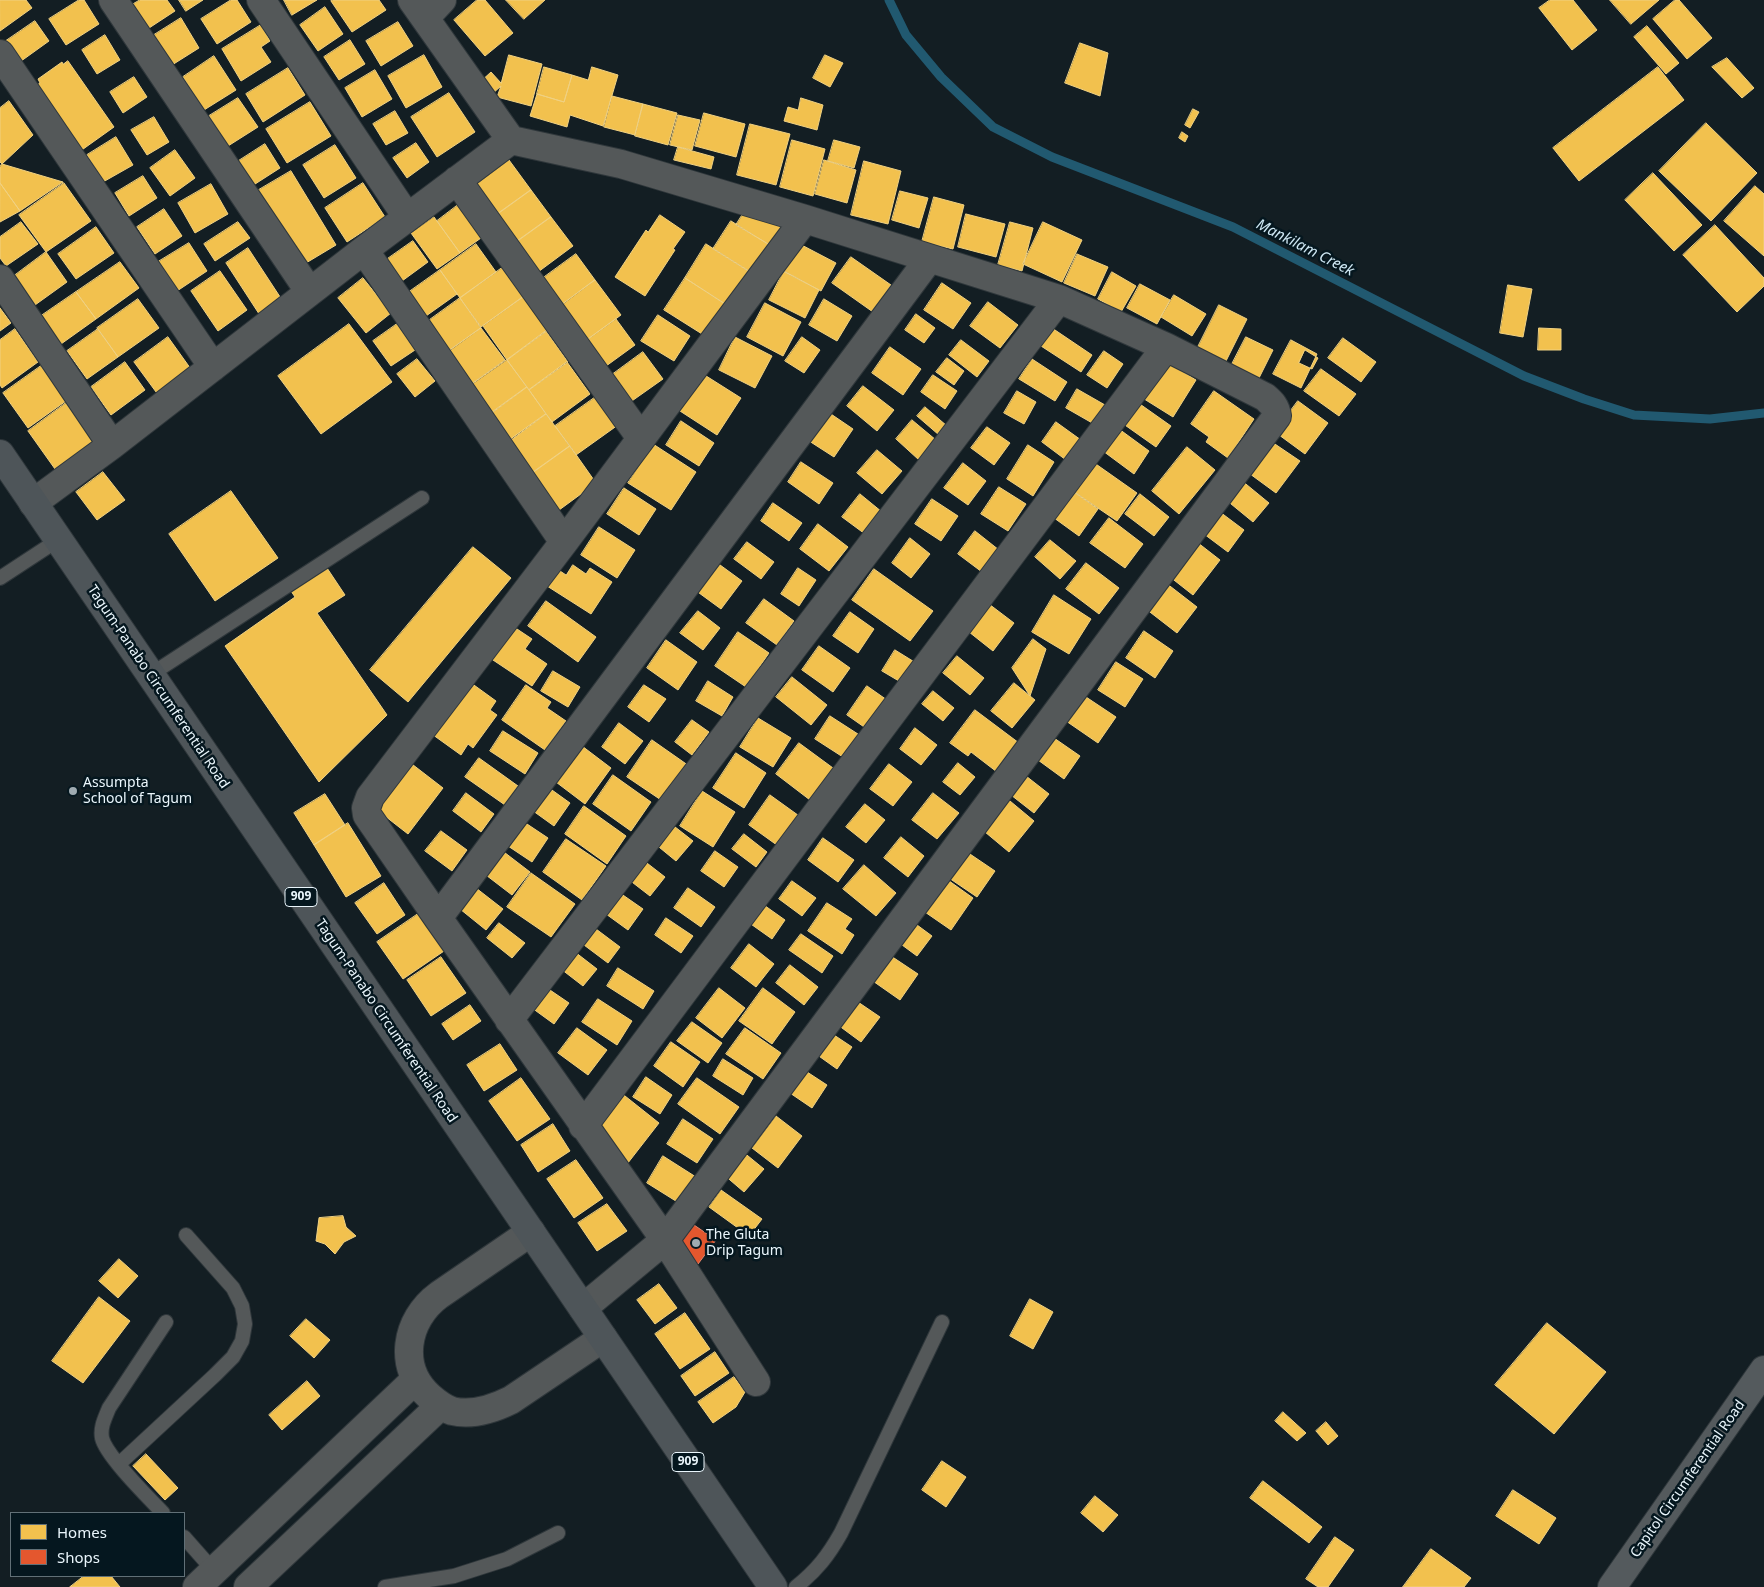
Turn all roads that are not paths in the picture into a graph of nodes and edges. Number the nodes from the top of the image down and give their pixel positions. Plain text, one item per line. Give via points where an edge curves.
1 (113, 0) edge
2 (261, 0) edge
3 (426, 6) edge
4 (0, 54) edge
5 (511, 140) junction
6 (456, 180) junction
7 (407, 217) junction
8 (805, 219) junction
9 (364, 250) junction
10 (929, 259) junction
11 (0, 279) edge
12 (309, 291) junction
13 (1059, 299) junction
14 (1166, 347) junction
15 (213, 367) junction
16 (641, 438) junction
17 (112, 445) junction
18 (0, 454) edge
19 (422, 498) dead end
20 (33, 503) junction
21 (58, 540) junction
22 (564, 542) junction
23 (0, 578) edge
24 (150, 675) junction
25 (438, 918) junction
26 (510, 1020) junction
27 (583, 1126) junction
28 (531, 1232) junction
29 (186, 1235) dead end
30 (664, 1240) junction
31 (583, 1308) junction
32 (166, 1322) dead end
33 (942, 1322) dead end
34 (603, 1338) junction
35 (1764, 1370) edge
36 (415, 1380) junction
37 (756, 1382) dead end
38 (440, 1406) junction
39 (372, 1420) junction
40 (396, 1447) junction
41 (119, 1464) junction
42 (162, 1512) edge
43 (558, 1533) dead end
44 (185, 1539) edge
45 (213, 1582) edge
46 (248, 1587) edge
47 (385, 1587) edge
48 (773, 1587) edge
49 (796, 1587) edge
50 (1612, 1587) edge

1 - 12 street
2 - 7 street
3 - 5 street
4 - 15 street
5 - 6 street
5 - 8 street via 621,164
6 - 7 street
6 - 16 street
7 - 9 street
8 - 10 street
8 - 16 street
9 - 12 street
9 - 22 street
10 - 13 street
10 - 25 street
11 - 17 street
12 - 15 street
13 - 14 street
13 - 26 street
14 - 27 street
14 - 30 street via 1265,397 1272,402 1277,416
15 - 17 street
16 - 22 street
17 - 20 street
18 - 20 highway, Tagum-Panabo Circumferential Road / 909
19 - 24 lane
20 - 21 highway, Tagum-Panabo Circumferential Road / 909
21 - 23 lane
21 - 24 highway, Tagum-Panabo Circumferential Road / 909
22 - 25 street via 368,802 367,815
24 - 28 highway, Tagum-Panabo Circumferential Road / 909
25 - 26 street
26 - 27 street
27 - 30 street
28 - 31 highway, Tagum-Panabo Circumferential Road / 909
28 - 36 street via 428,1303 411,1335 410,1364
29 - 41 lane via 233,1288 242,1306 245,1324 242,1341 233,1357 215,1375
30 - 31 street
30 - 37 street
31 - 34 highway, Tagum-Panabo Circumferential Road / 909
32 - 41 lane via 102,1423 102,1438
33 - 49 lane via 836,1541 817,1569
34 - 38 street via 496,1408 465,1413
34 - 48 highway, Tagum-Panabo Circumferential Road / 909
35 - 50 main road, Capitol Circumferential Road
36 - 38 street
36 - 39 street
38 - 40 street
39 - 40 street
39 - 45 street
40 - 46 street
41 - 42 lane
43 - 47 lane via 507,1559 463,1573
44 - 45 lane

